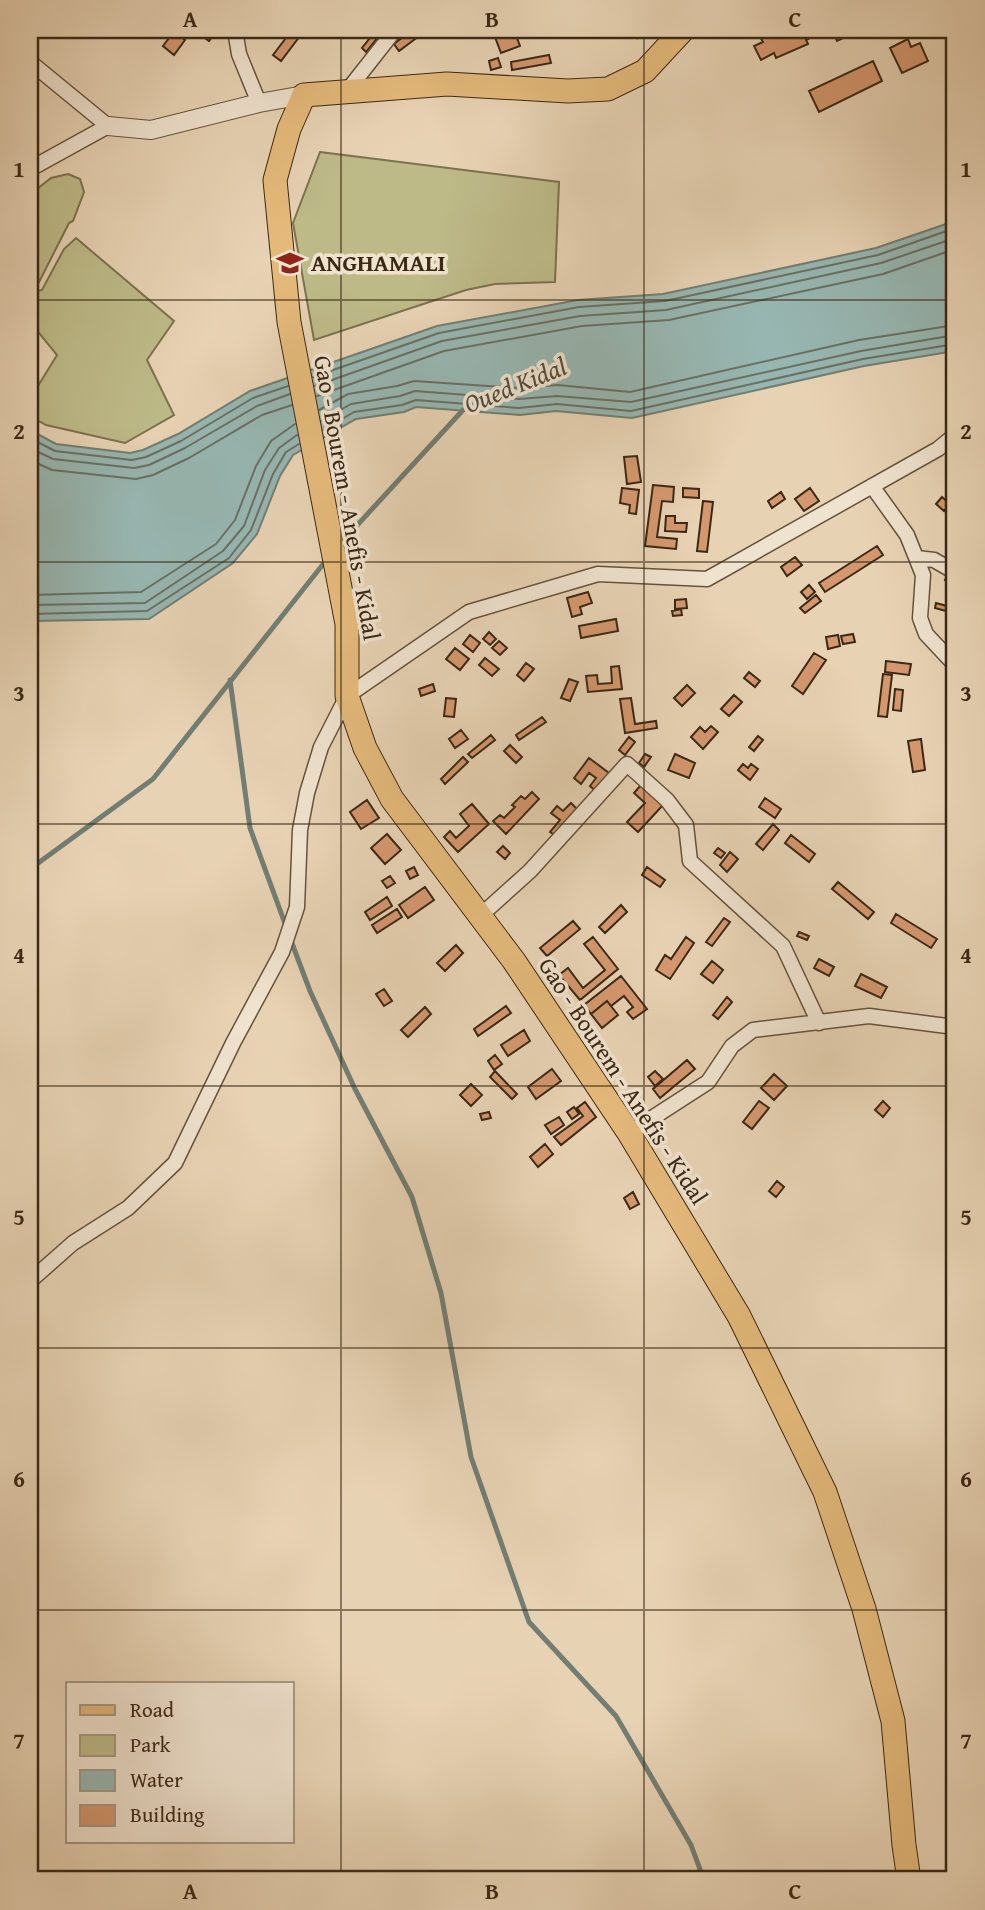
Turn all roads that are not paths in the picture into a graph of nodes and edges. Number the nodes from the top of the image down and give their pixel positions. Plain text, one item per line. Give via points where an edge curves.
1 (235, 30) edge
2 (395, 30) edge
3 (683, 30) edge
4 (30, 62) edge
5 (348, 91) junction
6 (304, 94) junction
7 (259, 103) junction
8 (108, 127) junction
9 (30, 169) edge
10 (955, 435) edge
11 (872, 486) junction
12 (917, 558) junction
13 (955, 572) edge
14 (955, 665) edge
15 (347, 696) junction
16 (480, 916) junction
17 (819, 1023) junction
18 (955, 1027) edge
19 (629, 1133) junction
20 (30, 1281) edge
21 (909, 1880) edge

1 - 7 street via 239,54
2 - 5 street
3 - 5 main road via 646,71 608,89 568,92 447,84
4 - 8 street
5 - 6 main road
6 - 7 street
6 - 15 main road, Gao - Bourem - Anefis - Kidal via 275,180 289,322 347,625
7 - 8 street via 151,130
8 - 9 street
10 - 11 street
11 - 12 street via 907,535
11 - 15 street via 707,579 598,574 469,612
12 - 13 street via 934,560
12 - 14 street via 923,575 920,618 926,635
15 - 16 main road, Gao - Bourem - Anefis - Kidal via 365,748 392,799
15 - 20 street via 321,747 307,793 300,830 297,907 282,952 175,1163 128,1208 73,1242
16 - 17 street via 530,871 627,764 667,800 686,825 690,861 783,946
16 - 19 main road, Gao - Bourem - Anefis - Kidal
17 - 18 street via 869,1016
17 - 19 street via 753,1030 732,1046 708,1082
19 - 21 main road, Gao - Bourem - Anefis - Kidal via 739,1316 825,1492 864,1609 893,1721

